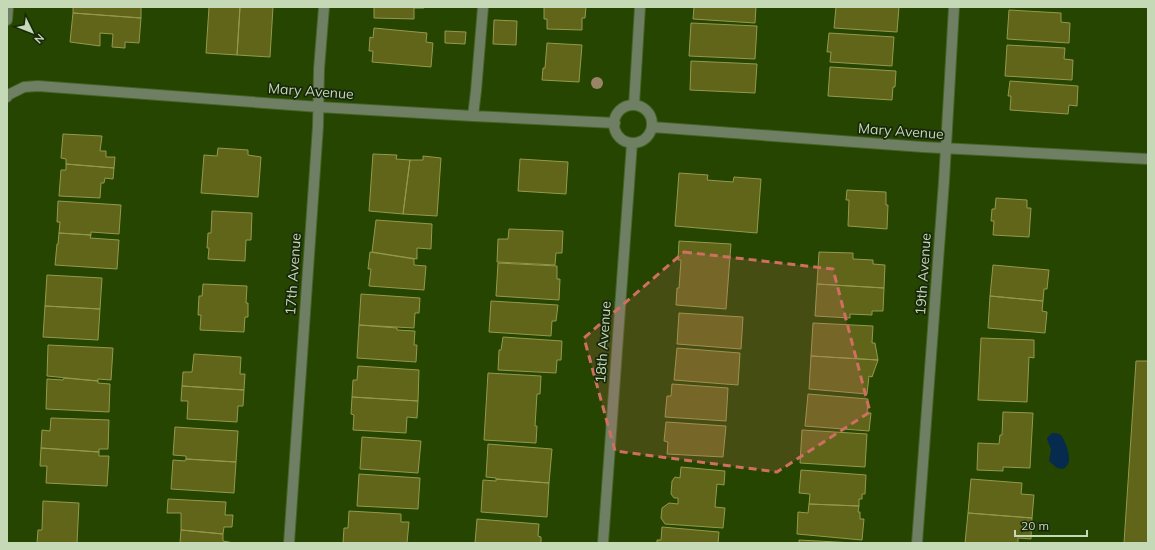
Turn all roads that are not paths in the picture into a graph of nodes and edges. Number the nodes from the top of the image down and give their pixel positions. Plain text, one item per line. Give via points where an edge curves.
1 (8, 7) edge
2 (324, 7) edge
3 (482, 7) edge
4 (640, 7) edge
5 (954, 7) edge
6 (7, 20) edge
7 (7, 96) edge
8 (634, 105) junction
9 (319, 107) junction
10 (473, 116) junction
11 (614, 123) junction
12 (652, 126) junction
13 (632, 143) junction
14 (945, 148) junction
15 (1148, 159) edge
16 (289, 543) edge
17 (603, 543) edge
18 (917, 543) edge

1 - 6 street
2 - 9 street, 17th Avenue
3 - 10 street
4 - 8 street
5 - 14 street, 19th Avenue
7 - 9 street, Mary Avenue via 24,87 38,86
8 - 11 street via 623,108
8 - 12 street via 648,112
9 - 10 street, Mary Avenue
9 - 16 street, 17th Avenue
10 - 11 street, Mary Avenue
11 - 13 street via 617,134
12 - 13 street via 647,137
12 - 14 street, Mary Avenue
13 - 17 street, 18th Avenue
14 - 15 street, Mary Avenue
14 - 18 street, 19th Avenue

